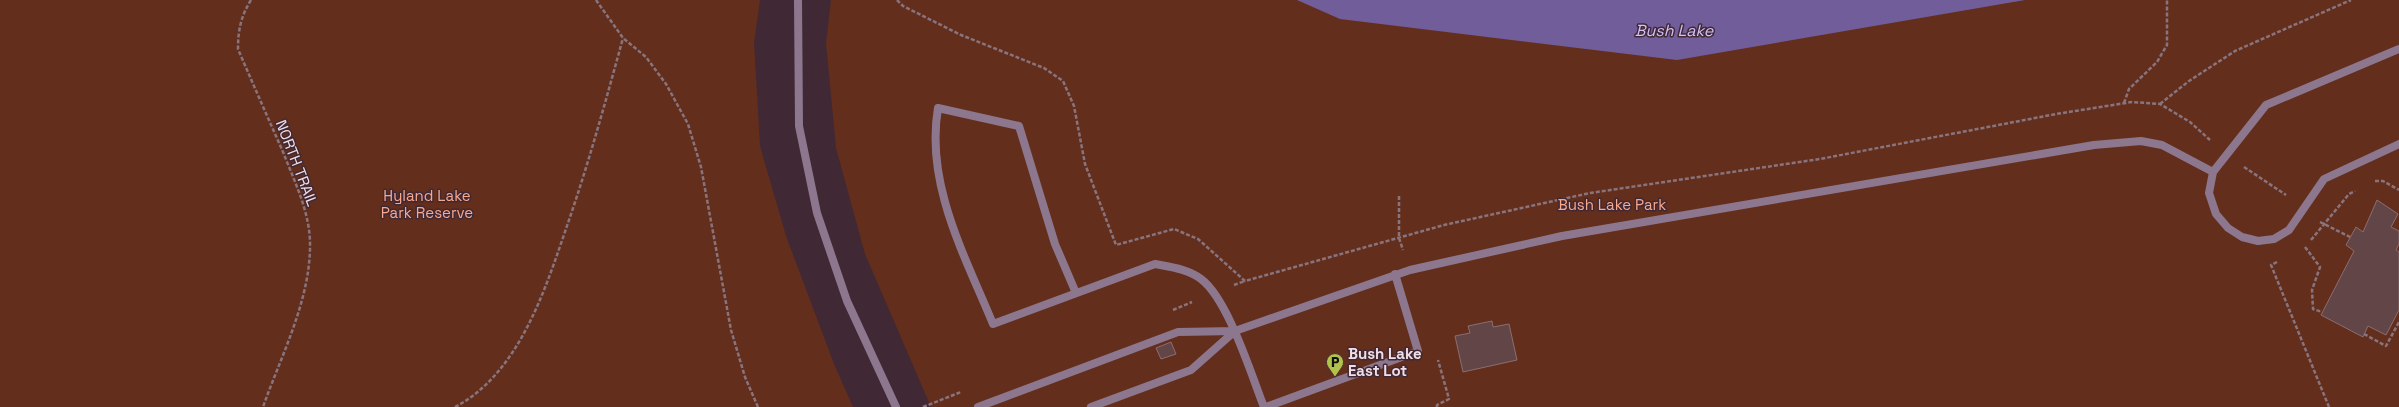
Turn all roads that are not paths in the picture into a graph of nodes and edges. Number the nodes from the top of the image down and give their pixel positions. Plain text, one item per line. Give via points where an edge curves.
1 (798, 0) edge
2 (2399, 49) edge
3 (2399, 144) edge
4 (2213, 172) junction
5 (1395, 274) junction
6 (1076, 293) junction
7 (1235, 331) junction
8 (896, 407) edge
9 (978, 407) edge
10 (1091, 407) edge
11 (1265, 407) edge

1 - 8 street via 799,126 817,213 847,301
2 - 4 street via 2266,105
3 - 4 street via 2324,179 2289,230 2274,239 2258,241 2242,237 2228,228 2216,214 2209,193
4 - 5 street via 2162,145 2141,141 2094,145 1562,236
5 - 7 street
5 - 11 street via 1418,351
6 - 6 street via 993,324 954,232 938,175 935,127 938,108 1019,126 1055,244
6 - 7 street via 1155,264 1179,269 1201,279 1214,294
7 - 9 street via 1178,332
7 - 10 street via 1191,370
7 - 11 street

